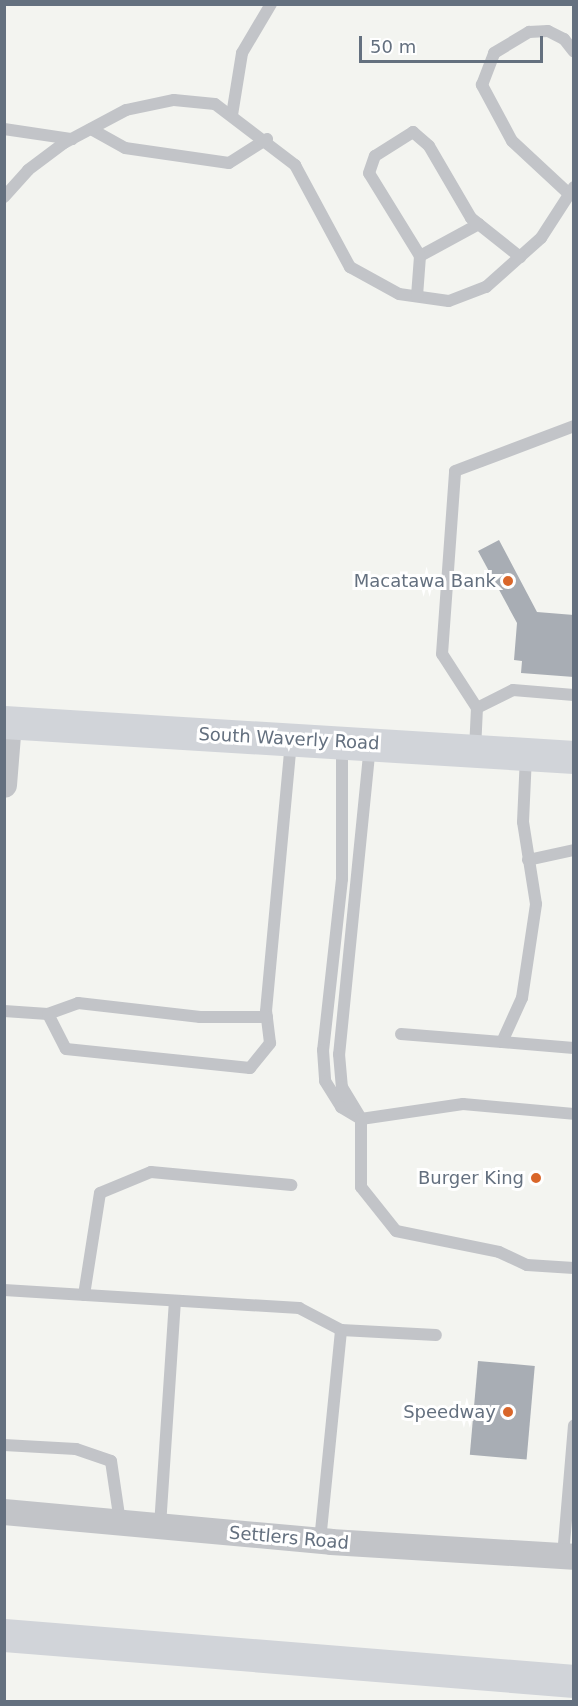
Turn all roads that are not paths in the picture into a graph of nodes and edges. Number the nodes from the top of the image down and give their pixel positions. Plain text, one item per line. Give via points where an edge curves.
1 (271, 4) edge
2 (573, 52) edge
3 (232, 115) junction
4 (4, 129) edge
5 (91, 129) junction
6 (72, 139) junction
7 (267, 139) junction
8 (571, 190) edge
9 (4, 197) edge
10 (479, 224) junction
11 (420, 256) junction
12 (520, 257) junction
13 (417, 296) junction
14 (573, 426) edge
15 (573, 695) edge
16 (477, 708) junction
17 (7, 722) edge
18 (291, 739) junction
19 (356, 743) junction
20 (475, 751) junction
21 (526, 754) junction
22 (573, 757) edge
23 (4, 785) edge
24 (573, 850) edge
25 (528, 860) junction
26 (4, 1011) edge
27 (48, 1014) junction
28 (267, 1017) junction
29 (401, 1034) dead end
30 (502, 1042) junction
31 (573, 1048) edge
32 (573, 1114) edge
33 (362, 1119) junction
34 (291, 1185) dead end
35 (573, 1268) edge
36 (4, 1290) edge
37 (84, 1295) junction
38 (175, 1301) junction
39 (341, 1330) junction
40 (436, 1335) dead end
41 (573, 1425) edge
42 (4, 1444) edge
43 (571, 1496) edge
44 (4, 1512) edge
45 (120, 1522) junction
46 (160, 1526) junction
47 (320, 1541) junction
48 (568, 1556) edge
49 (4, 1635) edge
50 (573, 1681) edge

1 - 3 lane via 242,53
2 - 8 lane via 564,39 548,31 529,32 494,53 482,85 512,141
3 - 5 lane via 215,104 174,100 126,110
3 - 7 lane
4 - 6 lane
5 - 6 lane
5 - 7 lane via 125,148 229,163
6 - 9 lane via 28,170
7 - 13 lane via 295,165 350,267 399,294
8 - 12 lane via 542,238
10 - 11 lane
10 - 11 lane via 429,146 413,132 394,141 375,156 369,173
10 - 12 lane
11 - 13 lane
12 - 13 lane via 477,291 448,302
14 - 16 lane via 463,464 452,482 442,654
15 - 16 lane via 513,690
16 - 20 lane
17 - 18 main road, South Waverly Road
17 - 23 street
18 - 19 main road, South Waverly Road
18 - 28 lane
19 - 20 main road, South Waverly Road
19 - 33 lane via 339,1054 342,1087
19 - 33 lane via 323,1050 325,1081 341,1107
20 - 21 main road, South Waverly Road
21 - 22 main road, South Waverly Road
21 - 25 lane
24 - 25 lane
25 - 30 lane via 534,916 522,998
26 - 27 lane
27 - 28 lane via 78,1003 200,1017
27 - 28 lane via 66,1049 250,1068 270,1043
29 - 30 lane
30 - 31 lane
32 - 33 lane via 463,1104
33 - 35 lane via 361,1187 396,1231 500,1252 527,1265
34 - 37 lane via 151,1172 100,1193
36 - 37 lane
37 - 38 lane
38 - 39 lane via 299,1308
38 - 46 lane
39 - 40 lane
39 - 47 lane
41 - 43 lane
42 - 45 lane via 76,1449 111,1461
43 - 48 lane
44 - 45 street, Settlers Road
45 - 46 street, Settlers Road
46 - 47 street, Settlers Road
47 - 48 street, Settlers Road
49 - 50 main road

